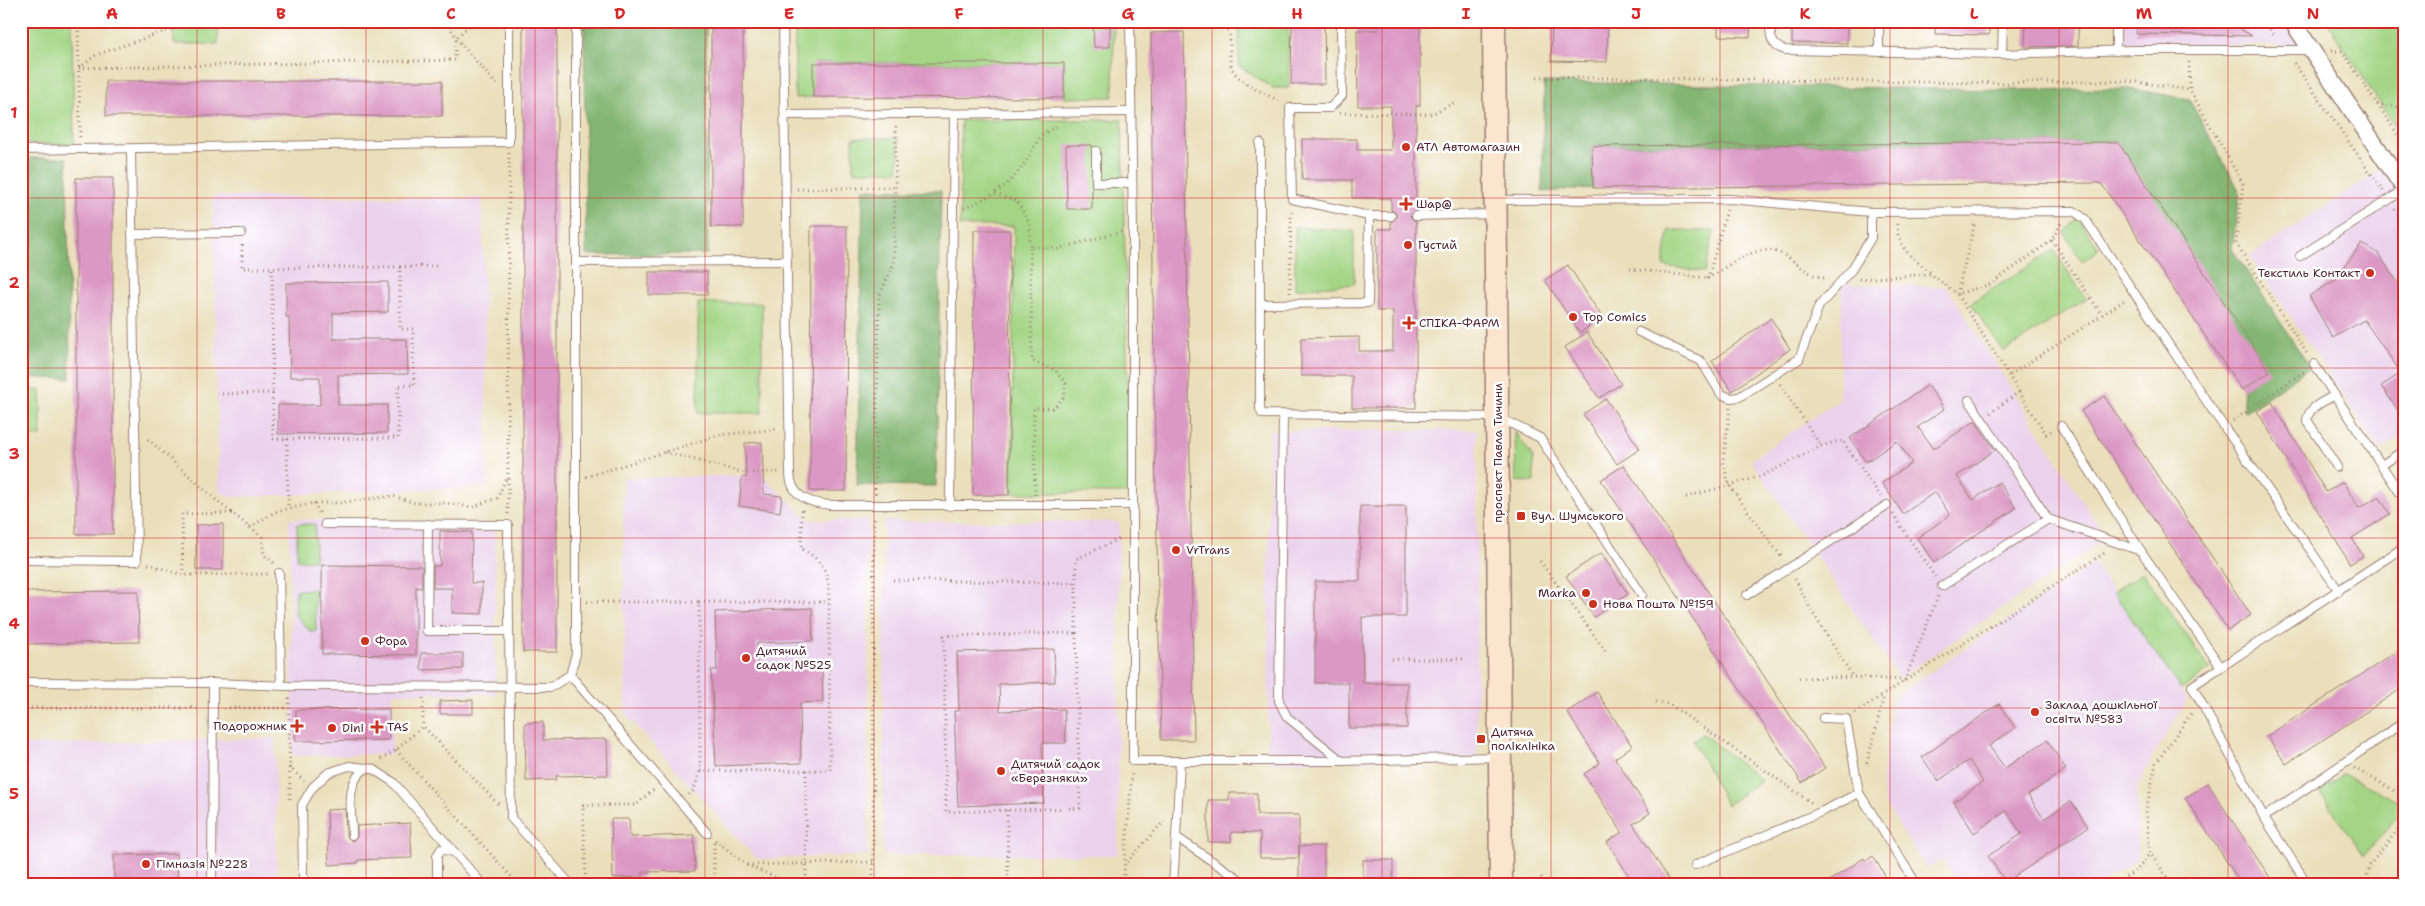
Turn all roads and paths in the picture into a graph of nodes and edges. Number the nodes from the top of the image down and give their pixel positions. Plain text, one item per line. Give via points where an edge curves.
1 (78, 21) edge
2 (187, 21) edge
3 (447, 21) edge
4 (474, 21) edge
5 (508, 21) edge
6 (576, 21) edge
7 (783, 21) edge
8 (1130, 21) edge
9 (1217, 21) edge
10 (1341, 21) edge
11 (1494, 21) edge
12 (1770, 21) edge
13 (1879, 21) edge
14 (2002, 21) edge
15 (2116, 21) edge
16 (2264, 21) edge
17 (2292, 21) edge
18 (456, 38) junction
19 (2286, 50) junction
20 (2313, 50) junction
21 (2116, 51) junction
22 (1879, 52) junction
23 (2002, 54) junction
24 (2188, 58) dead end
25 (79, 68) junction
26 (1537, 77) dead end
27 (2190, 90) junction
28 (508, 98) junction
29 (1457, 101) dead end
30 (2377, 104) junction
31 (1290, 108) junction
32 (1330, 108) junction
33 (2404, 108) edge
34 (1130, 112) junction
35 (896, 114) junction
36 (954, 114) junction
37 (785, 115) junction
38 (1060, 125) dead end
39 (508, 142) junction
40 (1260, 143) dead end
41 (2404, 144) edge
42 (131, 148) junction
43 (80, 149) junction
44 (21, 150) edge
45 (1096, 151) dead end
46 (2375, 180) dead end
47 (1132, 183) junction
48 (896, 187) junction
49 (786, 189) junction
50 (2404, 189) edge
51 (995, 194) junction
52 (1292, 199) junction
53 (1730, 199) junction
54 (1495, 207) junction
55 (2068, 210) junction
56 (1978, 211) junction
57 (1871, 212) junction
58 (1897, 212) junction
59 (953, 214) junction
60 (1370, 216) junction
61 (1391, 216) dead end
62 (1416, 216) dead end
63 (1133, 231) junction
64 (241, 233) joint
65 (132, 234) junction
66 (2052, 240) junction
67 (1030, 246) junction
68 (2300, 256) dead end
69 (787, 261) junction
70 (576, 262) junction
71 (436, 266) dead end
72 (400, 267) junction
73 (272, 268) junction
74 (1630, 269) dead end
75 (1931, 274) junction
76 (1708, 278) junction
77 (1841, 281) junction
78 (1958, 294) junction
79 (2135, 294) junction
80 (1290, 303) junction
81 (1260, 304) junction
82 (2102, 315) junction
83 (1639, 332) dead end
84 (2314, 364) junction
85 (1774, 375) junction
86 (2010, 375) junction
87 (2020, 391) junction
88 (273, 393) junction
89 (217, 394) dead end
90 (2335, 395) junction
91 (1731, 398) junction
92 (1971, 403) joint
93 (1283, 415) junction
94 (1498, 417) junction
95 (2061, 426) joint
96 (134, 427) junction
97 (2224, 427) junction
98 (789, 428) junction
99 (287, 439) junction
100 (1821, 446) dead end
101 (2404, 450) edge
102 (664, 452) junction
103 (2382, 465) junction
104 (2337, 467) dead end
105 (790, 472) junction
106 (508, 474) junction
107 (576, 480) junction
108 (802, 497) junction
109 (2404, 498) edge
110 (874, 505) junction
111 (1133, 505) junction
112 (1887, 505) dead end
113 (950, 506) junction
114 (1035, 506) junction
115 (288, 509) junction
116 (233, 513) junction
117 (2048, 519) junction
118 (325, 524) dead end
119 (428, 524) junction
120 (508, 525) junction
121 (250, 527) junction
122 (1133, 537) junction
123 (2119, 543) junction
124 (2404, 547) edge
125 (2141, 551) junction
126 (21, 560) edge
127 (137, 561) junction
128 (1540, 562) dead end
129 (1789, 568) junction
130 (279, 573) junction
131 (183, 575) junction
132 (893, 580) dead end
133 (1076, 583) junction
134 (1942, 586) dead end
135 (2338, 591) junction
136 (1747, 595) dead end
137 (1642, 596) dead end
138 (576, 602) junction
139 (699, 602) junction
140 (829, 602) junction
141 (508, 631) junction
142 (1076, 633) junction
143 (1608, 653) dead end
144 (1392, 659) dead end
145 (1466, 659) dead end
146 (2221, 667) junction
147 (570, 675) junction
148 (1799, 678) dead end
149 (1853, 678) junction
150 (1905, 680) junction
151 (21, 682) edge
152 (213, 683) junction
153 (281, 686) junction
154 (423, 687) junction
155 (509, 687) junction
156 (1884, 695) junction
157 (2200, 701) junction
158 (1656, 702) dead end
159 (21, 708) edge
160 (213, 708) junction
161 (1824, 718) dead end
162 (1846, 719) junction
163 (2404, 722) edge
164 (423, 726) junction
165 (1500, 757) junction
166 (1133, 761) junction
167 (1180, 761) junction
168 (1342, 761) junction
169 (2344, 762) junction
170 (289, 767) junction
171 (366, 768) junction
172 (806, 770) junction
173 (700, 771) junction
174 (662, 782) junction
175 (312, 788) junction
176 (1859, 793) junction
177 (2404, 796) edge
178 (680, 803) junction
179 (290, 806) dead end
180 (1178, 806) junction
181 (1008, 810) junction
182 (1823, 811) junction
183 (2264, 817) junction
184 (511, 818) junction
185 (2404, 822) edge
186 (707, 833) dead end
187 (352, 835) dead end
188 (1176, 837) junction
189 (454, 852) junction
190 (2150, 853) junction
191 (873, 862) junction
192 (1126, 863) junction
193 (806, 864) junction
194 (747, 865) junction
195 (1695, 865) dead end
196 (1541, 877) dead end
197 (2167, 877) junction
198 (1124, 883) edge
199 (212, 885) edge
200 (308, 885) edge
201 (437, 885) edge
202 (483, 885) edge
203 (519, 885) edge
204 (570, 885) edge
205 (586, 885) edge
206 (714, 885) edge
207 (794, 885) edge
208 (806, 885) edge
209 (873, 885) edge
210 (1008, 885) edge
211 (1040, 885) edge
212 (1061, 885) edge
213 (1174, 885) edge
214 (1248, 885) edge
215 (1501, 885) edge
216 (1546, 885) edge
217 (1917, 885) edge
218 (2113, 885) edge
219 (2156, 885) edge
220 (2173, 885) edge
221 (2308, 885) edge
222 (2365, 885) edge

1 - 25 path
2 - 25 path via 96,55
3 - 18 path
4 - 18 path
5 - 28 lane
6 - 70 lane
7 - 37 lane
8 - 34 lane
9 - 31 path via 1223,23 1230,34 1230,60 1236,73
10 - 32 lane via 1342,96
11 - 54 street, проспект Павла Тичини
12 - 22 lane via 1770,36 1774,44 1785,50
13 - 22 lane
14 - 23 lane
15 - 21 lane
16 - 19 path
17 - 20 street
18 - 25 path via 455,60
18 - 28 path
19 - 20 lane
19 - 21 lane
19 - 46 path
20 - 30 path via 2342,52
20 - 50 street
21 - 23 lane
22 - 23 lane
24 - 27 path
25 - 43 path
26 - 27 path via 2002,83 2131,81
27 - 84 path via 2243,184 2236,242
28 - 39 lane
29 - 32 path via 1432,114 1335,113
30 - 33 path
30 - 41 path
31 - 32 lane
31 - 52 lane
34 - 36 lane
34 - 47 lane
35 - 36 lane
35 - 37 lane
35 - 48 path
36 - 59 lane
37 - 49 lane
38 - 51 path via 1044,131 1018,172
39 - 42 lane
39 - 106 path
40 - 81 lane
42 - 43 lane
42 - 65 lane
43 - 44 lane
45 - 47 lane via 1096,183
47 - 63 lane
48 - 49 path
48 - 110 path via 894,263 879,297
49 - 69 lane
50 - 68 lane
51 - 59 path
51 - 67 path via 1018,202 1030,224
52 - 60 lane
52 - 80 path
53 - 54 lane
53 - 57 lane
53 - 76 path
54 - 62 lane
54 - 94 street, проспект Павла Тичини
55 - 56 lane
55 - 66 path
55 - 79 lane via 2085,220
56 - 58 lane
56 - 78 path
57 - 58 lane
57 - 77 lane via 1871,238
58 - 75 path via 1897,239
59 - 113 lane
60 - 61 lane
60 - 80 lane via 1368,303
63 - 67 path via 1112,232 1056,249
63 - 111 lane
64 - 65 lane
64 - 73 path via 242,268
65 - 96 lane
66 - 78 path via 1991,284
66 - 82 path
67 - 114 path via 1032,361 1055,370 1066,384 1064,397 1054,408 1034,408
69 - 70 lane
69 - 98 lane
70 - 107 lane
71 - 72 path
72 - 73 path
72 - 99 path via 400,329 413,329 414,385 398,385 398,438
73 - 88 path
74 - 76 path
75 - 77 path
75 - 78 path
76 - 77 path via 1756,251 1779,253 1811,275
77 - 85 lane via 1819,306 1799,360
78 - 86 path
79 - 82 path
79 - 97 lane
80 - 81 lane
81 - 93 lane via 1260,409 1265,414
82 - 86 path
83 - 91 lane via 1701,361 1721,394
84 - 90 lane
84 - 97 path
85 - 91 lane via 1739,397
85 - 100 path
86 - 87 path
87 - 92 path via 1988,414
87 - 95 path via 2046,434
88 - 89 path
88 - 99 path via 274,440
90 - 103 lane
90 - 104 lane via 2312,409 2307,420
91 - 129 path via 1723,462 1729,485
92 - 117 lane
93 - 94 lane
93 - 168 lane via 1279,701 1287,717
94 - 137 lane via 1540,438
94 - 165 street, проспект Павла Тичини
95 - 125 lane
96 - 116 path
96 - 127 lane
97 - 135 lane
98 - 102 path via 719,435
98 - 105 lane
99 - 115 path
101 - 103 lane
102 - 105 path via 745,473
102 - 107 path
103 - 109 lane
105 - 108 lane via 791,486
106 - 115 path via 497,498 473,507 415,504 393,496
106 - 120 path
107 - 138 lane
108 - 110 lane via 824,505
108 - 140 path via 801,548 819,560 828,576
110 - 113 lane
110 - 191 path
111 - 114 lane
111 - 122 lane
112 - 129 lane
113 - 114 lane
115 - 121 path via 275,512
116 - 121 path
116 - 131 path via 182,514
117 - 123 lane
117 - 134 lane
118 - 119 lane
119 - 120 lane
119 - 141 lane via 427,631
120 - 141 lane
121 - 130 path via 262,537 264,555 279,568
122 - 133 path via 1118,539 1076,559
122 - 166 lane
123 - 125 lane
123 - 150 path
124 - 135 lane
125 - 146 lane
126 - 127 lane
127 - 131 path
128 - 143 path
129 - 136 lane
129 - 149 path via 1810,610
130 - 131 path
130 - 153 lane
132 - 133 path
133 - 142 path
135 - 146 lane
138 - 139 path
138 - 147 lane via 576,654
139 - 140 path
139 - 173 path
140 - 172 path via 830,770
141 - 155 lane
142 - 181 path via 1080,808
142 - 181 path via 944,636 946,812
144 - 145 path
146 - 157 lane via 2192,686
147 - 155 lane via 551,687
147 - 174 lane
148 - 149 path
149 - 150 path
150 - 156 path
151 - 152 lane
152 - 153 lane
152 - 160 lane
153 - 154 lane
154 - 155 lane
154 - 164 path
155 - 184 lane
156 - 162 path
156 - 176 path
157 - 183 lane
157 - 190 path via 2156,763 2146,811
158 - 182 path via 1669,704
159 - 160 path
160 - 170 path via 289,708
160 - 199 lane
161 - 162 lane
162 - 176 lane
163 - 169 lane
164 - 184 path
164 - 203 path via 396,750
165 - 168 lane
165 - 215 street, проспект Павла Тичини
166 - 167 lane
166 - 192 path
167 - 168 lane
167 - 180 lane
169 - 177 path
169 - 183 lane
170 - 175 path
170 - 179 path
171 - 175 lane via 349,766 328,773
171 - 187 lane via 351,786
171 - 189 lane via 373,768 393,782
172 - 173 path
172 - 193 path
173 - 178 path via 694,790
174 - 178 lane
174 - 205 path via 636,805 583,805
175 - 200 lane via 302,805 303,876
176 - 182 lane
176 - 217 lane
178 - 186 lane
180 - 188 lane
180 - 192 path
181 - 210 path
182 - 195 lane
183 - 221 lane
184 - 204 lane
185 - 222 path via 2369,866
188 - 213 lane
188 - 214 lane
189 - 201 lane via 441,849 437,856
189 - 202 lane
190 - 197 path
190 - 218 path via 2137,870
191 - 193 path
191 - 209 path
192 - 198 path
193 - 194 path
193 - 208 path
194 - 206 path via 714,839
194 - 207 path
196 - 216 path
197 - 219 path
197 - 220 path
198 - 212 path
211 - 212 path

